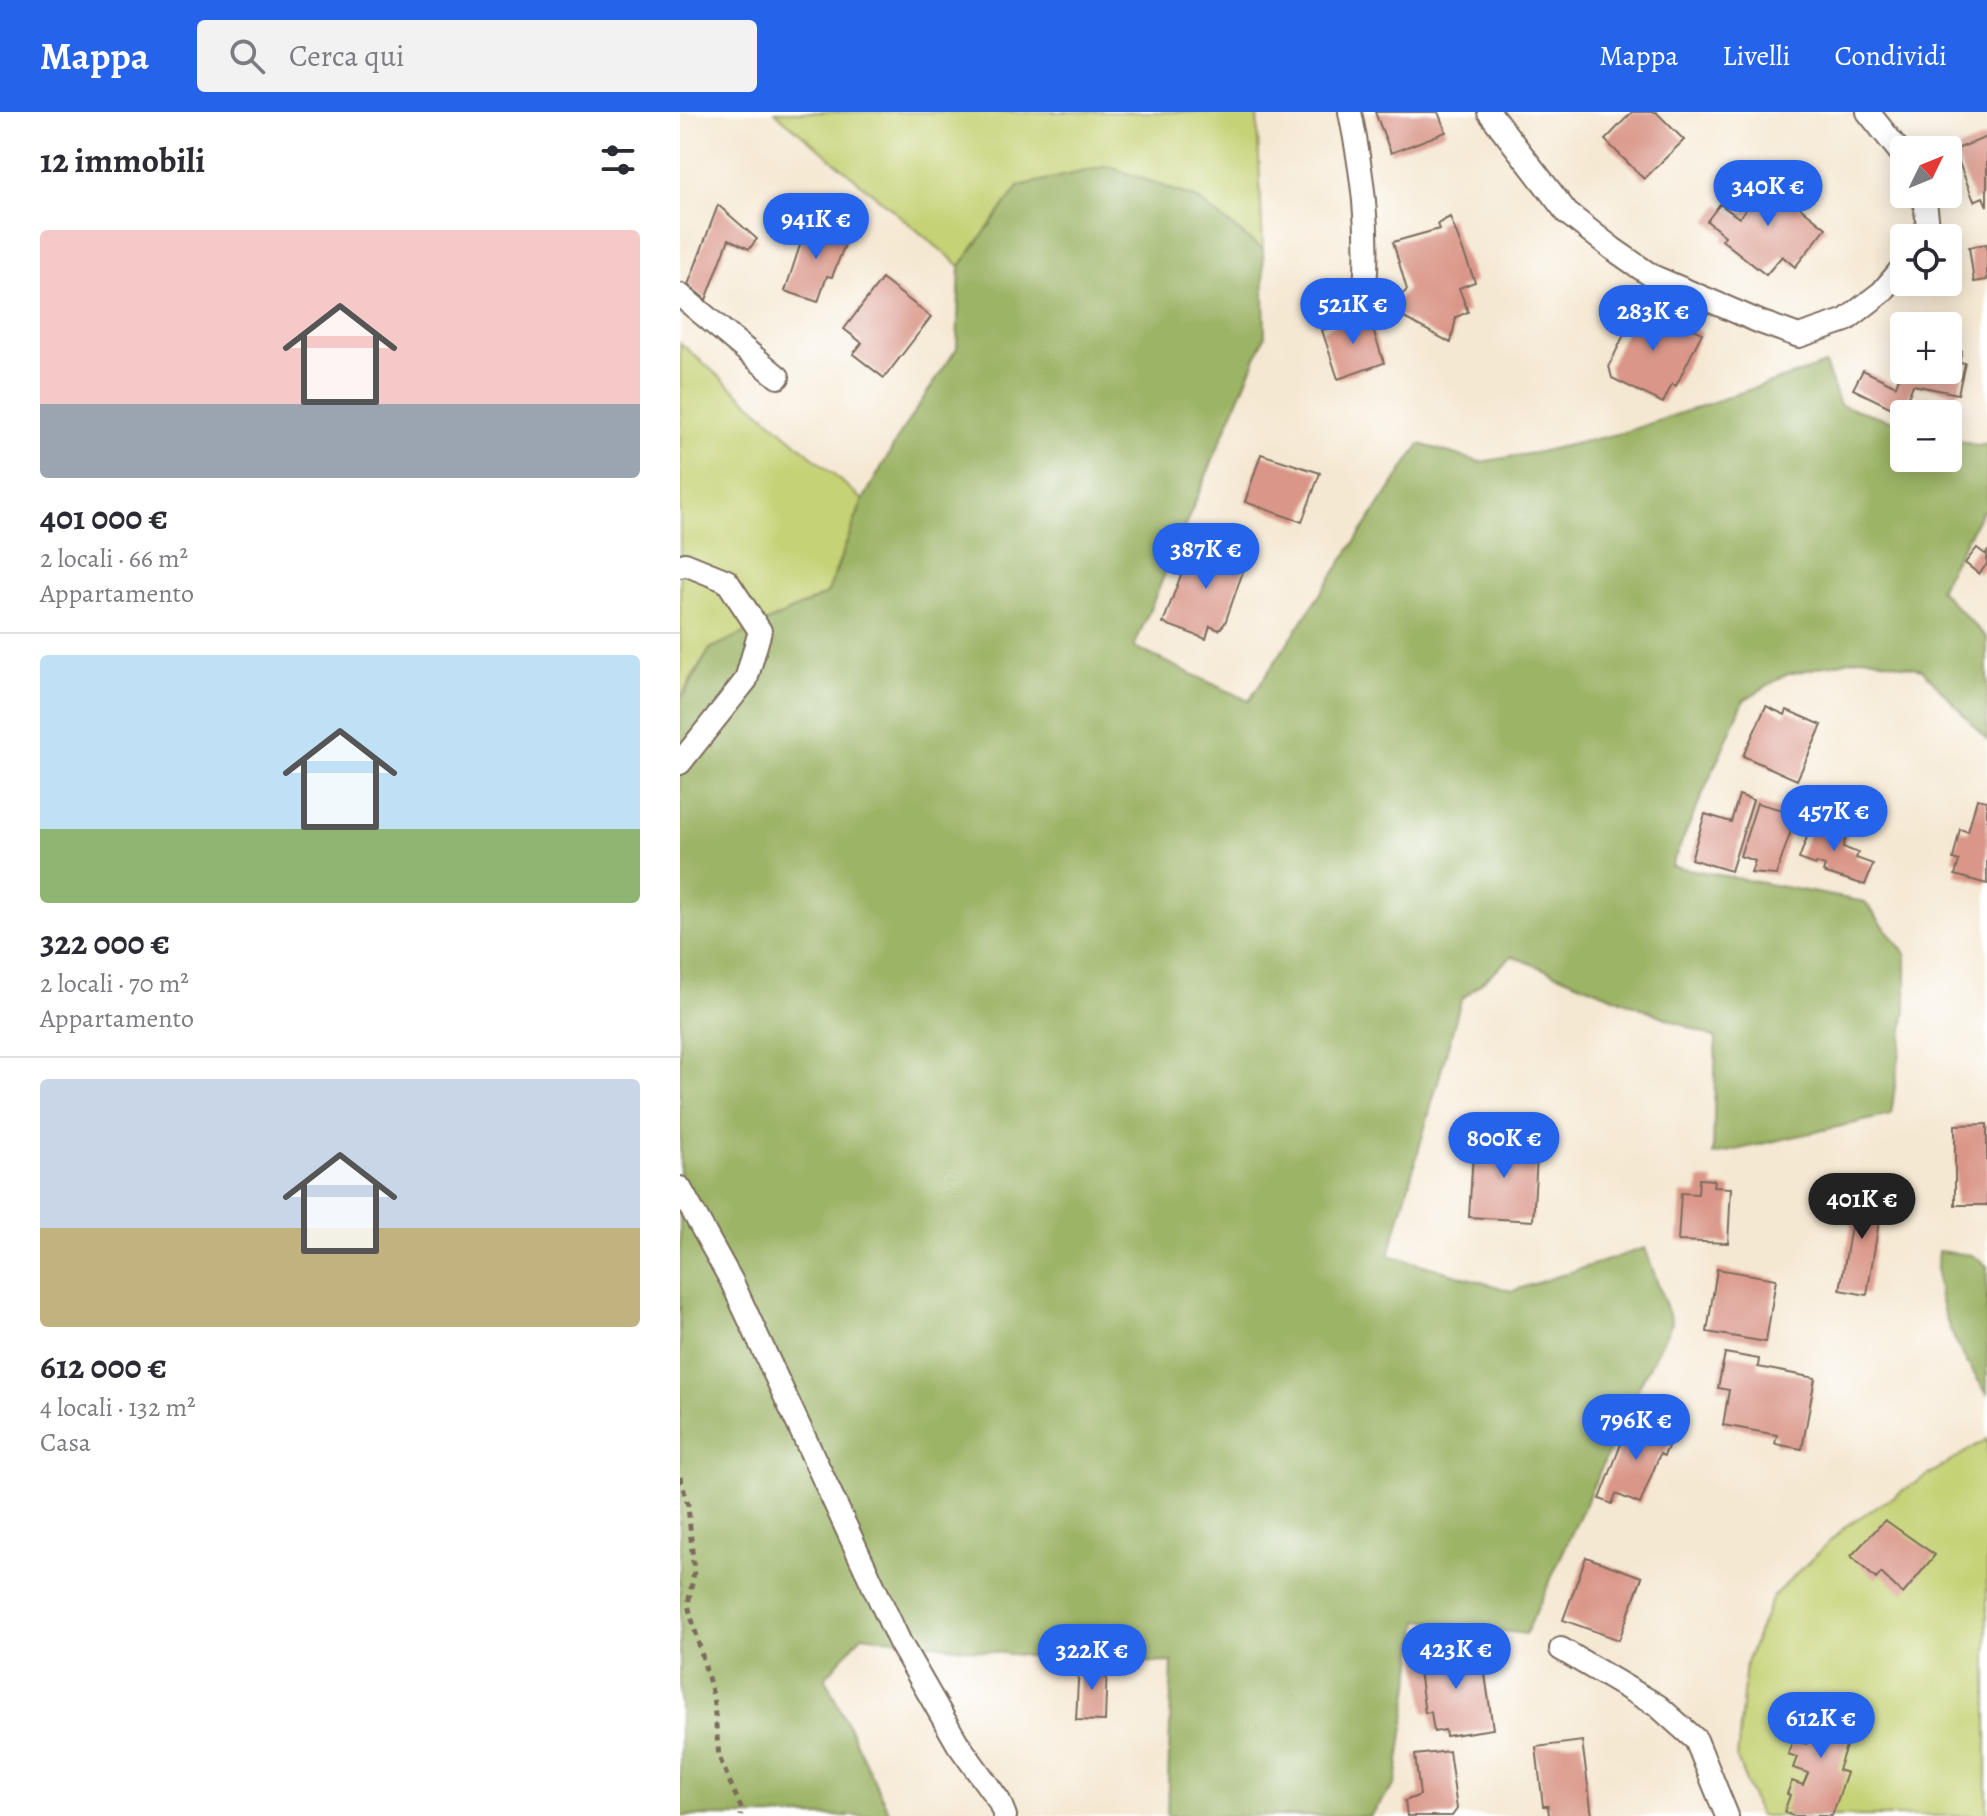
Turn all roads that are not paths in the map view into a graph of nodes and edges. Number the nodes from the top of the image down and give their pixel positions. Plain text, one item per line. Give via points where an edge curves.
1 (1350, 112) edge
2 (1489, 112) edge
3 (1868, 112) edge
4 (1890, 140) edge
5 (1890, 283) edge
6 (680, 295) edge
7 (1349, 303) dead end
8 (778, 377) dead end
9 (680, 566) edge
10 (680, 763) edge
11 (680, 1188) edge
12 (1561, 1649) dead end
13 (1005, 1816) edge
14 (1727, 1816) edge

1 - 7 street via 1369,240 1365,288
2 - 5 street via 1567,213 1613,249 1652,276 1760,322 1799,336 1846,320
3 - 4 street
6 - 8 street
9 - 10 street via 727,581 760,631 746,680
11 - 13 street via 731,1280 900,1643
12 - 14 street via 1658,1706 1696,1740

